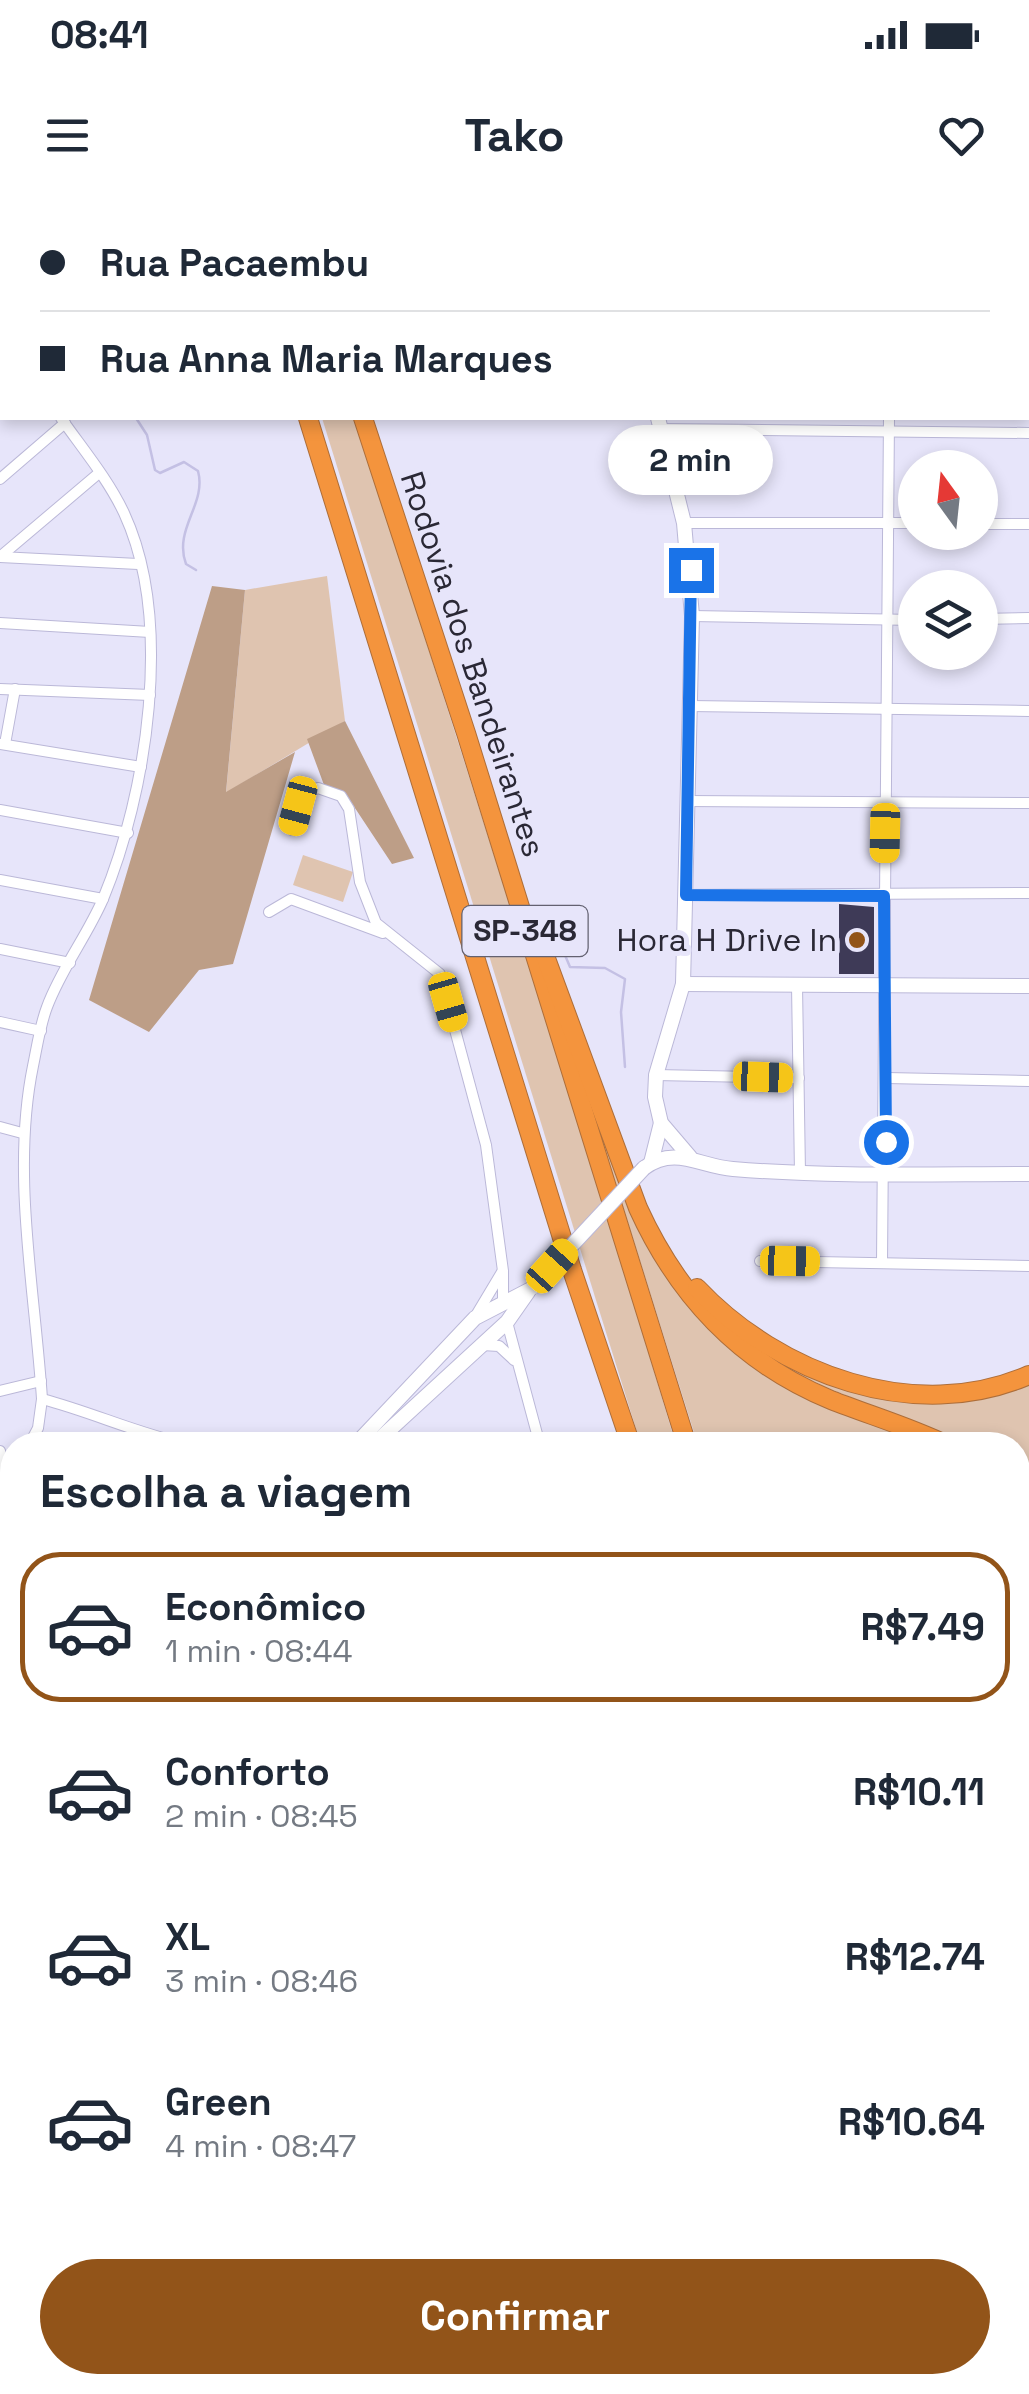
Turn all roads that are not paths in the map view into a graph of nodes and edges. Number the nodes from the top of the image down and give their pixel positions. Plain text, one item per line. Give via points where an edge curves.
1 (63, 420) edge
2 (309, 420) edge
3 (364, 420) edge
4 (889, 420) edge
5 (659, 423) edge
6 (889, 432) junction
7 (1029, 433) edge
8 (99, 473) junction
9 (0, 479) edge
10 (886, 522) junction
11 (898, 522) edge
12 (684, 523) junction
13 (998, 524) edge
14 (1029, 524) edge
15 (0, 557) edge
16 (138, 564) junction
17 (692, 616) junction
18 (1029, 618) edge
19 (998, 619) edge
20 (887, 620) junction
21 (898, 620) edge
22 (0, 623) edge
23 (150, 632) junction
24 (0, 689) edge
25 (15, 689) junction
26 (150, 695) junction
27 (690, 706) junction
28 (886, 710) junction
29 (1029, 711) edge
30 (2, 744) edge
31 (141, 767) junction
32 (686, 801) junction
33 (885, 802) junction
34 (1029, 803) edge
35 (0, 810) edge
36 (492, 817) junction
37 (292, 830) dead end
38 (128, 833) junction
39 (0, 880) edge
40 (1029, 894) edge
41 (686, 895) junction
42 (884, 896) junction
43 (102, 900) junction
44 (269, 912) dead end
45 (384, 933) junction
46 (0, 949) edge
47 (70, 962) junction
48 (683, 984) junction
49 (798, 986) junction
50 (1029, 986) edge
51 (886, 987) junction
52 (0, 1022) edge
53 (42, 1030) junction
54 (656, 1074) junction
55 (798, 1078) junction
56 (887, 1078) junction
57 (1029, 1081) edge
58 (661, 1123) junction
59 (0, 1127) edge
60 (22, 1133) junction
61 (690, 1157) junction
62 (647, 1166) junction
63 (800, 1173) junction
64 (624, 1174) junction
65 (885, 1174) junction
66 (1029, 1174) edge
67 (760, 1261) dead end
68 (882, 1263) junction
69 (1029, 1266) edge
70 (572, 1270) junction
71 (503, 1271) junction
72 (531, 1289) junction
73 (502, 1304) junction
74 (508, 1322) junction
75 (470, 1323) junction
76 (479, 1346) junction
77 (514, 1360) junction
78 (1029, 1375) edge
79 (41, 1381) junction
80 (0, 1390) edge
81 (42, 1399) junction
82 (36, 1432) edge
83 (136, 1432) edge
84 (368, 1432) edge
85 (386, 1432) edge
86 (536, 1432) edge
87 (615, 1432) edge
88 (627, 1432) edge
89 (682, 1432) edge
90 (914, 1432) edge

1 - 8 street
1 - 9 street
2 - 70 highway, SP-348
3 - 36 highway, Rodovia dos Bandeirantes / SP-348
4 - 6 street
5 - 6 street
5 - 12 main road
6 - 7 street
6 - 10 street
8 - 15 street
8 - 16 street via 125,515
10 - 11 street
10 - 12 street
10 - 20 street
12 - 17 main road
13 - 14 street
15 - 16 street
16 - 23 street
17 - 20 street
17 - 27 main road
18 - 19 street
20 - 21 street
20 - 28 street
22 - 23 street
23 - 26 street
24 - 25 street
25 - 26 street
25 - 30 street
26 - 31 street
27 - 28 street
27 - 32 main road
28 - 29 street
28 - 33 street
30 - 31 street
31 - 38 street
32 - 33 street
32 - 41 main road
33 - 34 street
33 - 42 street
35 - 38 street
36 - 64 highway
36 - 89 highway, Rodovia dos Bandeirantes / SP-348
37 - 45 street via 307,792 318,788 344,800 363,894
38 - 43 street
39 - 43 street
40 - 42 street
41 - 42 street
41 - 48 main road
42 - 51 street
43 - 47 street
44 - 45 street via 291,899
45 - 71 street via 440,974 486,1144
46 - 47 street
47 - 53 street
48 - 49 main road
48 - 54 main road
49 - 51 main road
49 - 55 street
50 - 51 main road
51 - 56 street
52 - 53 street
53 - 60 street
54 - 55 street
54 - 58 main road
55 - 63 street
56 - 57 street
56 - 65 street
58 - 61 main road
58 - 62 main road
59 - 60 street
60 - 79 street
61 - 62 main road
61 - 63 main road via 724,1169
62 - 72 main road, bridge
63 - 65 main road
64 - 78 highway via 696,1286 734,1324 778,1353 837,1378 898,1392 975,1390
64 - 90 highway via 670,1269 745,1352 827,1398
65 - 66 main road
65 - 68 street
67 - 68 street
68 - 69 street
70 - 87 highway via 585,1344
70 - 88 highway, SP-348
71 - 73 street
71 - 75 street
72 - 73 main road
72 - 74 main road
73 - 74 main road
73 - 75 main road
74 - 76 main road
74 - 77 street
75 - 76 main road
75 - 84 main road
76 - 77 street via 498,1346
76 - 85 main road
77 - 86 street
79 - 80 street
79 - 81 street
81 - 82 street
81 - 83 street

